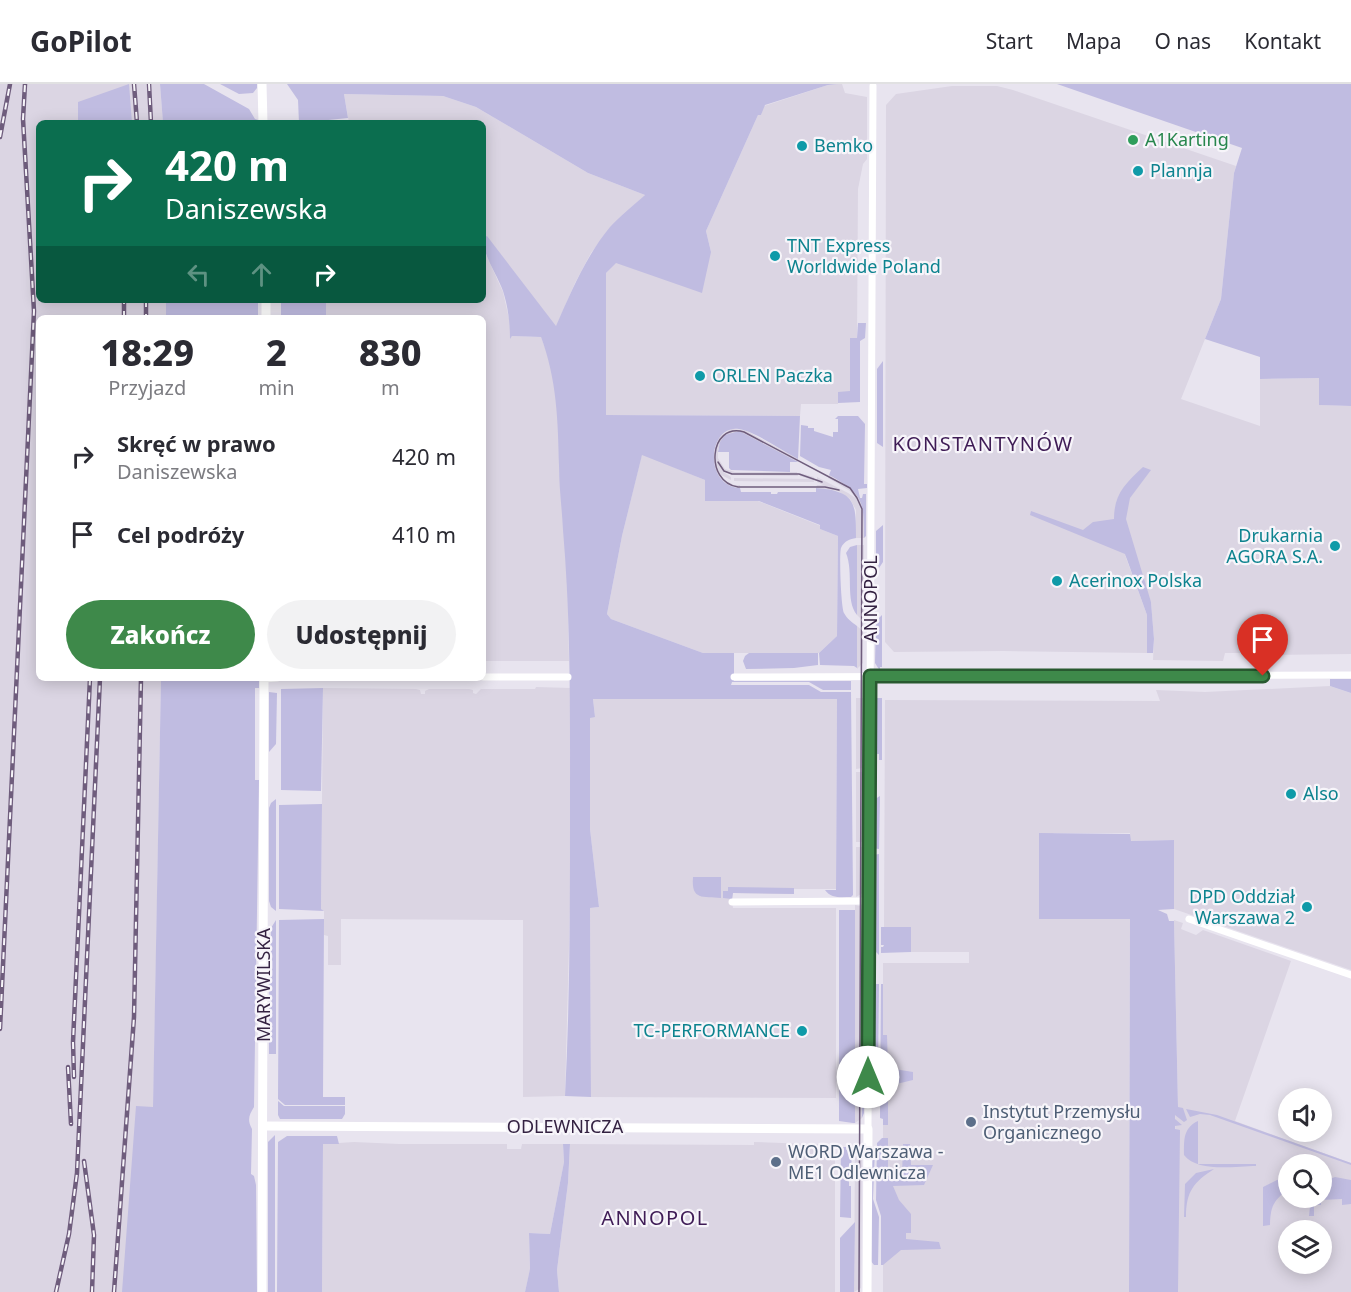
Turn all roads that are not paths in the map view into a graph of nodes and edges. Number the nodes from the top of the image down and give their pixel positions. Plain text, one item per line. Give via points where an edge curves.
1 (262, 84) edge
2 (873, 86) dead end
3 (263, 120) edge
4 (1351, 675) edge
5 (486, 676) edge
6 (734, 676) dead end
7 (870, 676) junction
8 (568, 677) dead end
9 (264, 681) edge
10 (869, 901) junction
11 (732, 902) dead end
12 (1189, 919) dead end
13 (1351, 975) edge
14 (263, 1126) junction
15 (868, 1129) junction
16 (262, 1292) edge
17 (867, 1292) edge

1 - 3 street
2 - 7 street, ANNOPOL
4 - 7 street
5 - 8 street
6 - 7 street
7 - 10 street, ANNOPOL
9 - 14 street, MARYWILSKA
10 - 11 street
10 - 15 street, ANNOPOL
12 - 13 street
14 - 15 street, ODLEWNICZA
14 - 16 street, MARYWILSKA
15 - 17 street, ANNOPOL

